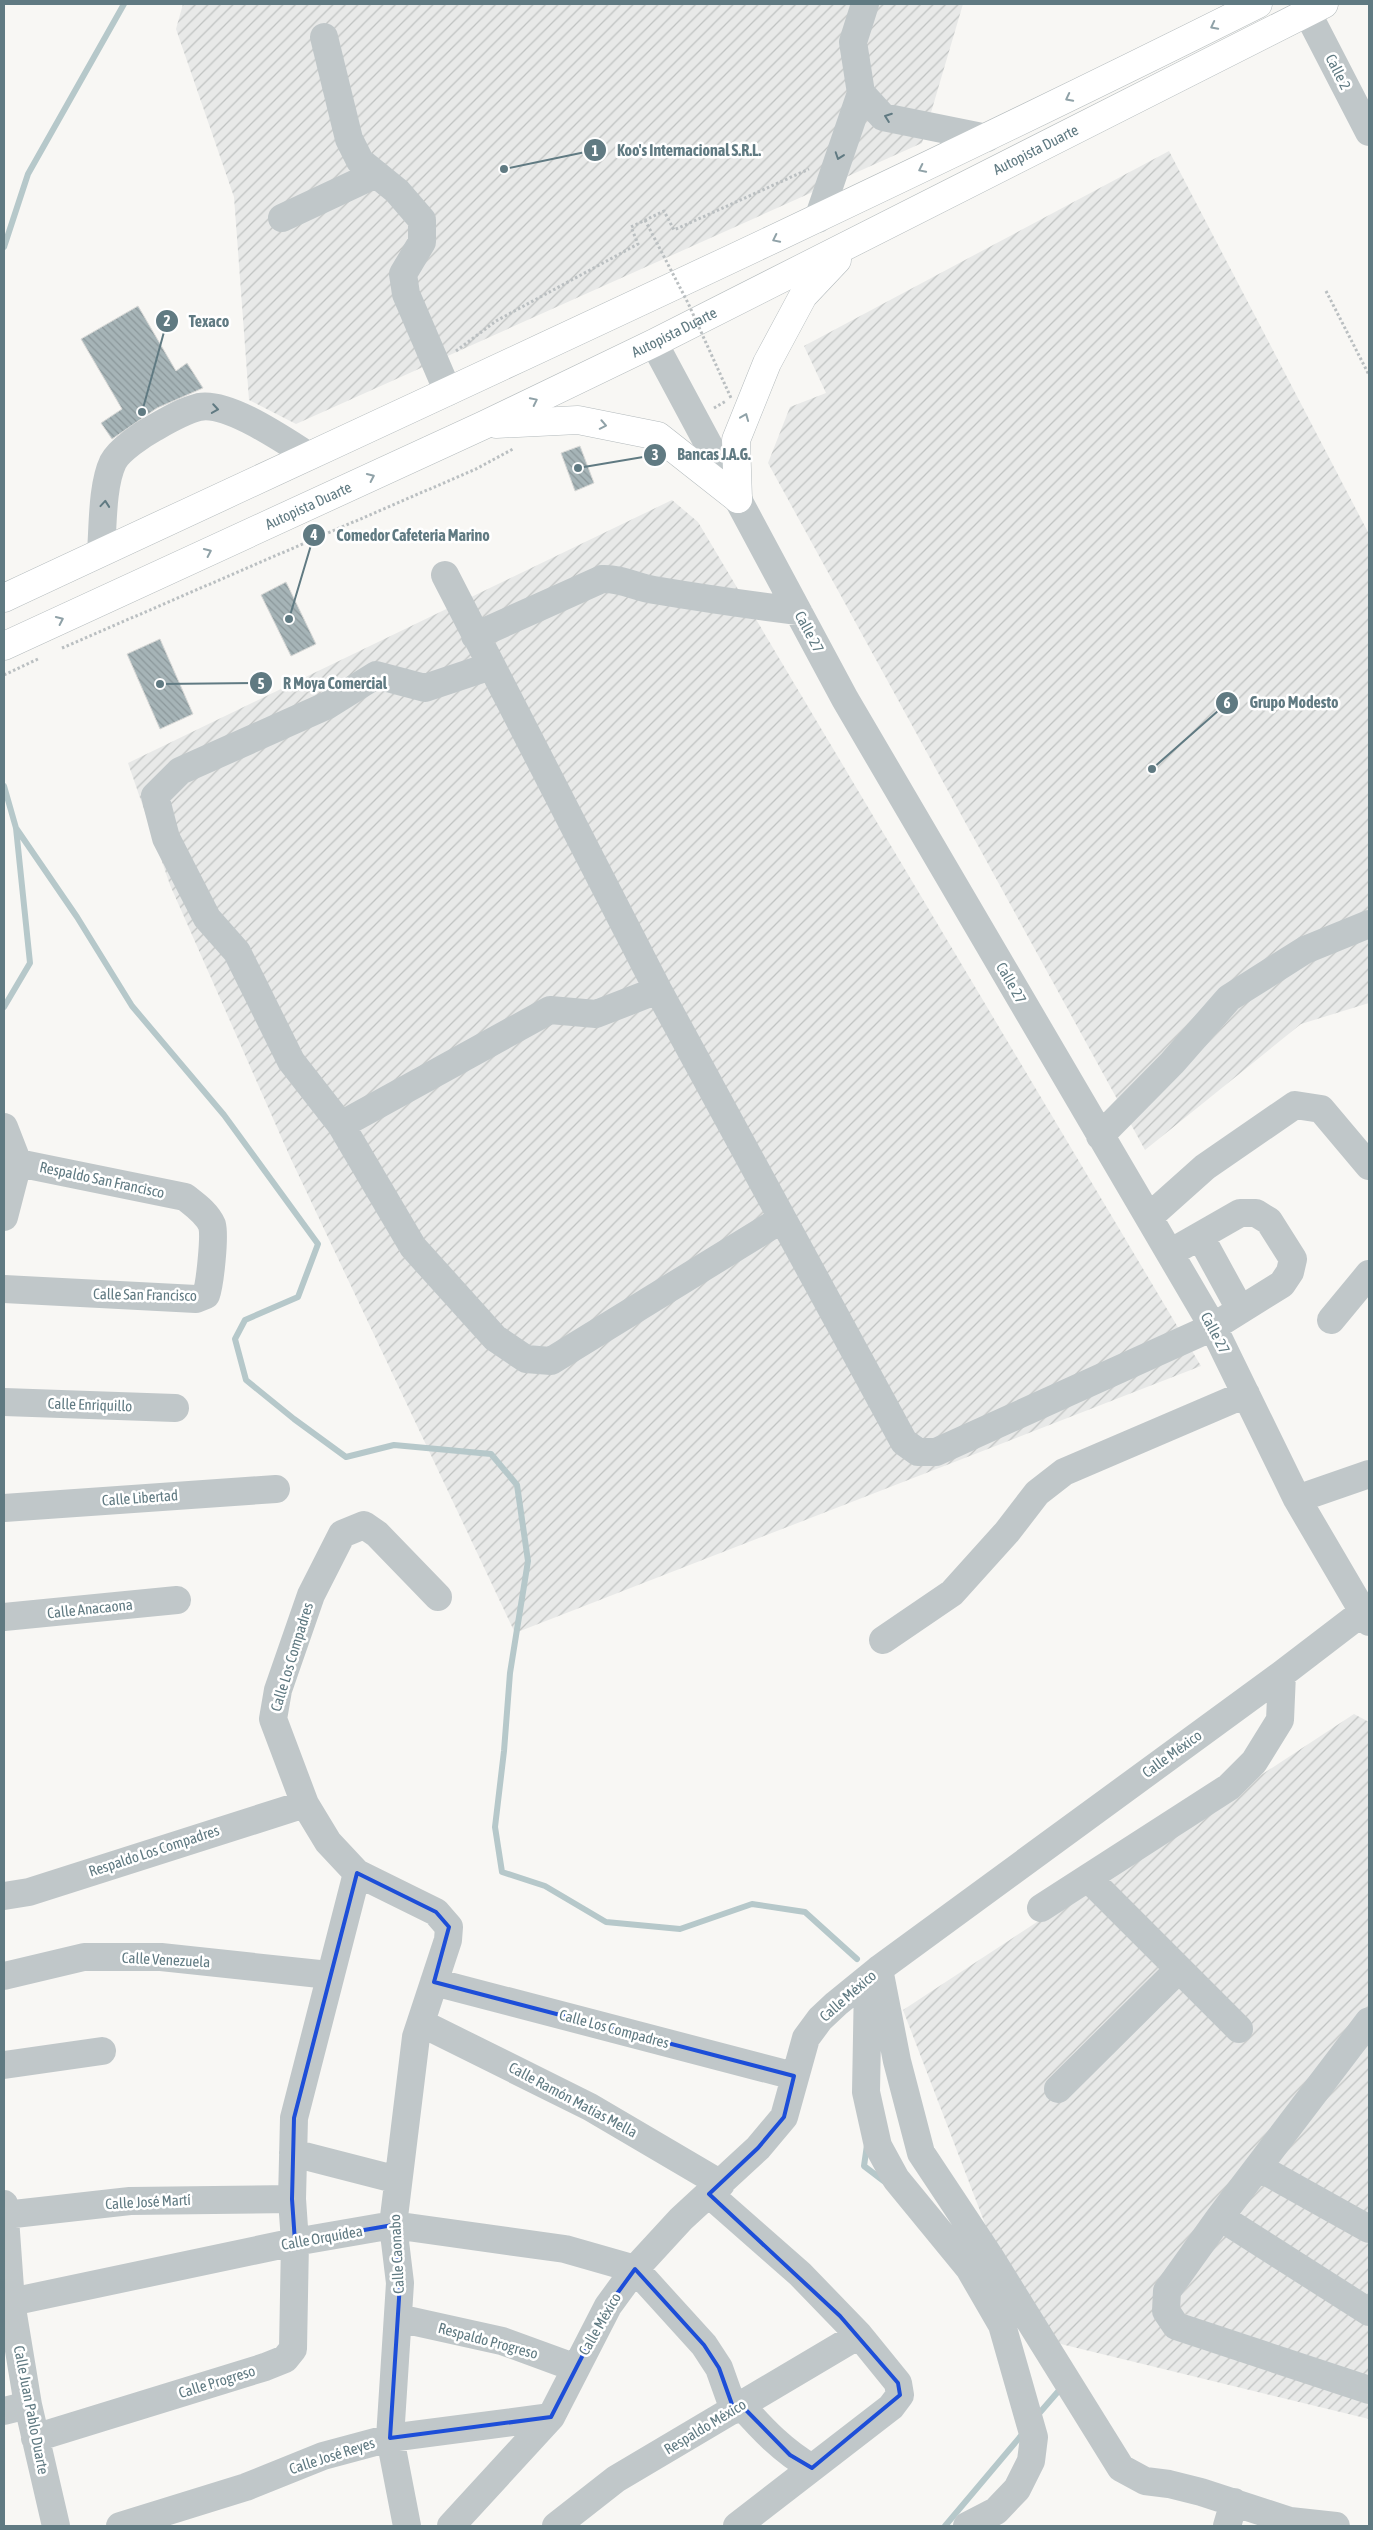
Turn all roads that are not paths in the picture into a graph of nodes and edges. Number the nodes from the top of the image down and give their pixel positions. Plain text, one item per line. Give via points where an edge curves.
1 (855, 4) edge
2 (865, 4) edge
3 (1258, 4) edge
4 (1316, 8) edge
5 (856, 31) junction
6 (324, 37) dead end
7 (861, 93) junction
8 (1363, 110) edge
9 (1369, 132) edge
10 (987, 138) junction
11 (376, 174) junction
12 (282, 218) dead end
13 (818, 219) junction
14 (851, 245) junction
15 (654, 344) junction
16 (448, 392) junction
17 (484, 425) junction
18 (309, 456) junction
19 (738, 499) junction
20 (101, 552) junction
21 (445, 575) dead end
22 (4, 598) edge
23 (798, 611) junction
24 (475, 636) junction
25 (10, 644) edge
26 (490, 666) junction
27 (1369, 924) edge
28 (658, 990) junction
29 (341, 1125) junction
30 (4, 1127) edge
31 (1100, 1136) junction
32 (18, 1163) junction
33 (1369, 1166) edge
34 (185, 1197) joint
35 (4, 1217) edge
36 (1149, 1217) junction
37 (782, 1219) junction
38 (1200, 1236) junction
39 (1170, 1253) junction
40 (1369, 1274) edge
41 (4, 1289) edge
42 (1240, 1309) junction
43 (1331, 1320) dead end
44 (1214, 1327) junction
45 (1246, 1394) junction
46 (4, 1402) edge
47 (175, 1408) dead end
48 (1369, 1474) edge
49 (276, 1489) dead end
50 (1298, 1499) junction
51 (4, 1508) edge
52 (438, 1597) dead end
53 (177, 1600) dead end
54 (4, 1617) edge
55 (1366, 1617) edge
56 (883, 1640) dead end
57 (1282, 1674) junction
58 (304, 1804) junction
59 (357, 1873) junction
60 (1089, 1879) junction
61 (4, 1896) edge
62 (1042, 1908) dead end
63 (449, 1927) joint
64 (1179, 1969) junction
65 (4, 1976) edge
66 (329, 1976) junction
67 (870, 1976) junction
68 (434, 1982) junction
69 (421, 2023) junction
70 (1239, 2029) dead end
71 (1364, 2036) edge
72 (102, 2051) dead end
73 (4, 2065) edge
74 (794, 2076) junction
75 (1058, 2089) dead end
76 (293, 2153) junction
77 (1258, 2167) junction
78 (398, 2180) junction
79 (715, 2189) junction
80 (292, 2199) junction
81 (4, 2210) edge
82 (1220, 2217) junction
83 (393, 2225) junction
84 (1369, 2229) edge
85 (295, 2242) junction
86 (635, 2269) junction
87 (11, 2302) junction
88 (1369, 2312) edge
89 (398, 2318) junction
90 (859, 2335) junction
91 (576, 2368) junction
92 (1369, 2390) edge
93 (738, 2407) junction
94 (16, 2408) edge
95 (551, 2416) junction
96 (35, 2438) junction
97 (390, 2438) junction
98 (812, 2468) junction
99 (1230, 2514) edge
100 (1292, 2523) edge
101 (56, 2526) edge
102 (120, 2526) edge
103 (407, 2526) edge
104 (452, 2526) edge
105 (556, 2526) edge
106 (737, 2526) edge
107 (967, 2526) edge
108 (1336, 2526) edge

1 - 5 street
2 - 5 street
3 -> 10 highway, Autopista Duarte
4 - 8 street, Calle 2
4 - 14 highway, Autopista Duarte
5 - 7 street via 854,42
6 - 11 street via 349,140 360,160
10 -> 7 street via 884,117
7 -> 13 street
8 - 9 street, Calle 2
10 -> 13 highway, Autopista Duarte
11 - 12 street
11 - 16 street via 397,191 422,220 422,242 403,274 406,294
13 -> 16 highway, Autopista Duarte
14 - 15 highway, Autopista Duarte
19 -> 14 highway via 736,440 767,363 803,296
17 -> 15 highway, Autopista Duarte
15 - 19 street, Calle 27
16 - 18 highway, Autopista Duarte
17 -> 19 highway via 578,420 658,436
25 -> 17 highway, Autopista Duarte
18 - 20 highway, Autopista Duarte
20 -> 18 street via 106,488 113,461 141,435 176,416 200,407 220,409 254,423
19 - 23 street, Calle 27
20 - 22 highway, Autopista Duarte
21 - 24 street
23 - 24 street via 640,588 614,579 602,580
23 - 31 street, Calle 27 via 845,699
24 - 26 street
26 - 28 street
26 - 29 street via 425,688 376,675 328,705 180,772 155,796 166,838 207,918 237,952 290,1061
27 - 31 street via 1305,950 1229,998 1172,1063
28 - 29 street via 596,1014 550,1010
28 - 37 street
29 - 37 street via 413,1247 495,1338 526,1359 551,1361
30 - 32 street
31 - 36 street, Calle 27
32 - 34 street, Respaldo San Francisco
32 - 35 street
33 - 36 street via 1321,1109 1295,1105 1205,1167
34 - 41 street, Calle San Francisco via 200,1208 212,1226 210,1282 206,1296 196,1299
36 - 39 street, Calle 27
37 - 44 street via 904,1442 918,1452 936,1452
38 - 39 street
38 - 42 street
38 - 42 street via 1240,1213 1256,1213 1269,1221 1293,1259 1282,1284
39 - 44 street, Calle 27
40 - 43 street
42 - 44 street
44 - 45 street, Calle 27
45 - 50 street, Calle 27
45 - 56 street via 1064,1472 1036,1493 1007,1532 952,1593
46 - 47 street, Calle Enriquillo
48 - 50 street
49 - 51 street, Calle Libertad
50 - 55 street, Calle 27
52 - 58 street, Calle Los Compadres via 377,1534 364,1525 342,1534 311,1595 278,1690 273,1719
53 - 54 street, Calle Anacaona
55 - 57 street, Calle México
57 - 60 street via 1280,1720 1254,1762 1229,1787
57 - 67 street, Calle México
58 - 59 street, Calle Los Compadres via 328,1842
58 - 61 street, Respaldo Los Compadres via 30,1892
59 - 63 street, Calle Los Compadres via 436,1912
59 - 66 street, Calle Progreso
60 - 62 street
60 - 64 street
63 - 68 street, Calle Caonabo
64 - 70 street
64 - 75 street
65 - 66 street, Calle Venezuela via 84,1957 161,1957
66 - 76 street, Calle Progreso via 294,2118
67 - 74 street, Calle México via 836,2004 806,2038
67 - 99 street via 921,2153 990,2257 1109,2452 1121,2468 1145,2481 1169,2484
67 - 107 street via 866,2092 878,2146 896,2179 969,2268 1002,2326 1034,2437 1031,2461 1018,2489 996,2511
68 - 69 street, Calle Caonabo
68 - 74 street, Calle Los Compadres
69 - 78 street, Calle Caonabo via 416,2037
69 - 79 street, Calle Ramón Matías Mella via 590,2107
71 - 77 street
72 - 73 street
74 - 79 street, Calle México via 784,2117 758,2148
76 - 78 street
76 - 80 street, Calle Progreso
77 - 82 street
77 - 84 street
78 - 83 street, Calle Caonabo
79 - 86 street, Calle México via 681,2219
79 - 90 street, Calle Ramón Matías Mella
80 - 81 street, Calle José Martí via 130,2201
80 - 85 street, Calle Progreso
81 - 87 street, Calle Juan Pablo Duarte
82 - 88 street
82 - 92 street via 1167,2291 1166,2311 1176,2326
83 - 85 street, Calle Orquídea
83 - 86 street, Calle Orquídea via 565,2249
83 - 89 street, Calle Caonabo via 400,2283
85 - 87 street, Calle Orquídea
85 - 96 street, Calle Progreso via 293,2349 285,2359
86 - 91 street, Calle México via 608,2306
86 - 93 street via 704,2345
87 - 94 street, Calle Juan Pablo Duarte
89 - 91 street, Respaldo Progreso via 502,2341
89 - 97 street, Calle Caonabo
90 - 93 street, Respaldo México
90 - 98 street, Calle Ramón Matías Mella via 898,2383 900,2395 891,2407
91 - 95 street, Calle México
93 - 98 street via 782,2449
93 - 105 street, Respaldo México via 616,2479
94 - 96 street, Calle Juan Pablo Duarte
95 - 97 street, Calle José Reyes
95 - 104 street, Calle México
96 - 101 street, Calle Juan Pablo Duarte
97 - 102 street, Calle José Reyes via 323,2456 246,2487
97 - 103 street, Calle Caonabo
98 - 106 street
99 - 100 street
100 - 108 street

